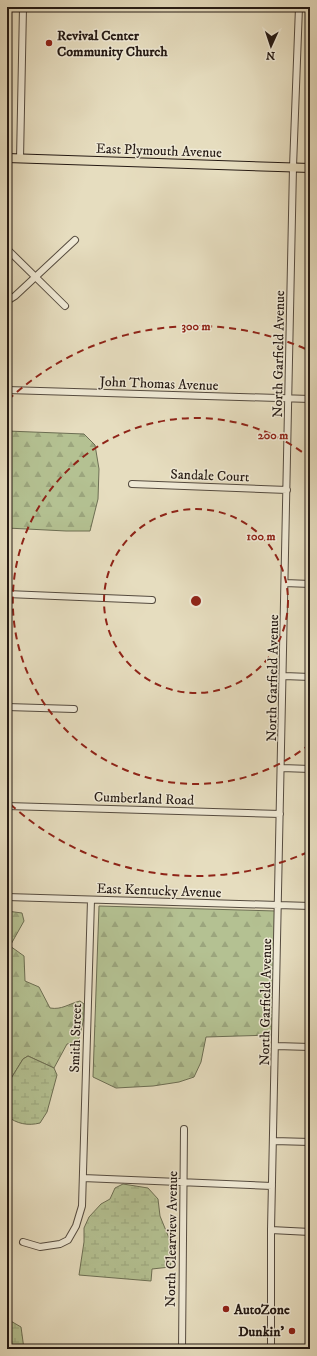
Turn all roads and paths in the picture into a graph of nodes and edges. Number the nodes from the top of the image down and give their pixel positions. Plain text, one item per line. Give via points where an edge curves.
1 (23, 7) edge
2 (299, 7) edge
3 (7, 158) edge
4 (20, 159) junction
5 (294, 167) junction
6 (310, 168) edge
7 (75, 240) dead end
8 (7, 249) edge
9 (36, 277) junction
10 (7, 301) edge
11 (65, 306) dead end
12 (7, 390) edge
13 (289, 398) junction
14 (310, 399) edge
15 (132, 484) dead end
16 (288, 490) junction
17 (286, 583) junction
18 (310, 584) edge
19 (7, 594) edge
20 (152, 600) dead end
21 (284, 676) junction
22 (310, 677) edge
23 (7, 707) edge
24 (74, 709) dead end
25 (282, 768) junction
26 (310, 769) edge
27 (7, 806) edge
28 (280, 814) junction
29 (7, 897) edge
30 (91, 900) junction
31 (279, 905) junction
32 (310, 906) edge
33 (276, 1046) junction
34 (310, 1047) edge
35 (184, 1129) dead end
36 (274, 1141) junction
37 (310, 1142) edge
38 (82, 1178) junction
39 (184, 1182) junction
40 (272, 1186) junction
41 (271, 1230) junction
42 (310, 1232) edge
43 (23, 1242) dead end
44 (182, 1349) edge
45 (271, 1349) edge

1 - 4 street
2 - 5 street, North Garfield Avenue
3 - 4 main road, East Plymouth Avenue
4 - 5 main road, East Plymouth Avenue
5 - 6 main road, East Plymouth Avenue
5 - 13 street, North Garfield Avenue
7 - 9 street
8 - 9 street
9 - 10 street
9 - 11 street
12 - 13 street, John Thomas Avenue
13 - 14 street, John Thomas Avenue
13 - 16 street, North Garfield Avenue
15 - 16 street, Sandale Court
16 - 17 street, North Garfield Avenue
17 - 18 street
17 - 21 street, North Garfield Avenue
19 - 20 street
21 - 22 street
21 - 25 street, North Garfield Avenue
23 - 24 street
25 - 26 street
25 - 28 street, North Garfield Avenue
27 - 28 street, Cumberland Road
28 - 31 street, North Garfield Avenue
29 - 30 street, East Kentucky Avenue
30 - 31 street, East Kentucky Avenue
30 - 38 street, Smith Street
31 - 32 street, East Kentucky Avenue
31 - 33 street, North Garfield Avenue
33 - 34 street
33 - 36 street, North Garfield Avenue
35 - 39 street, North Clearview Avenue
36 - 37 street
36 - 40 street, North Garfield Avenue
38 - 39 street
38 - 43 street, Smith Street via 82,1206 76,1226 68,1240 40,1247
39 - 40 street
39 - 44 street, North Clearview Avenue
40 - 41 street, North Garfield Avenue
41 - 42 street
41 - 45 street, North Garfield Avenue

